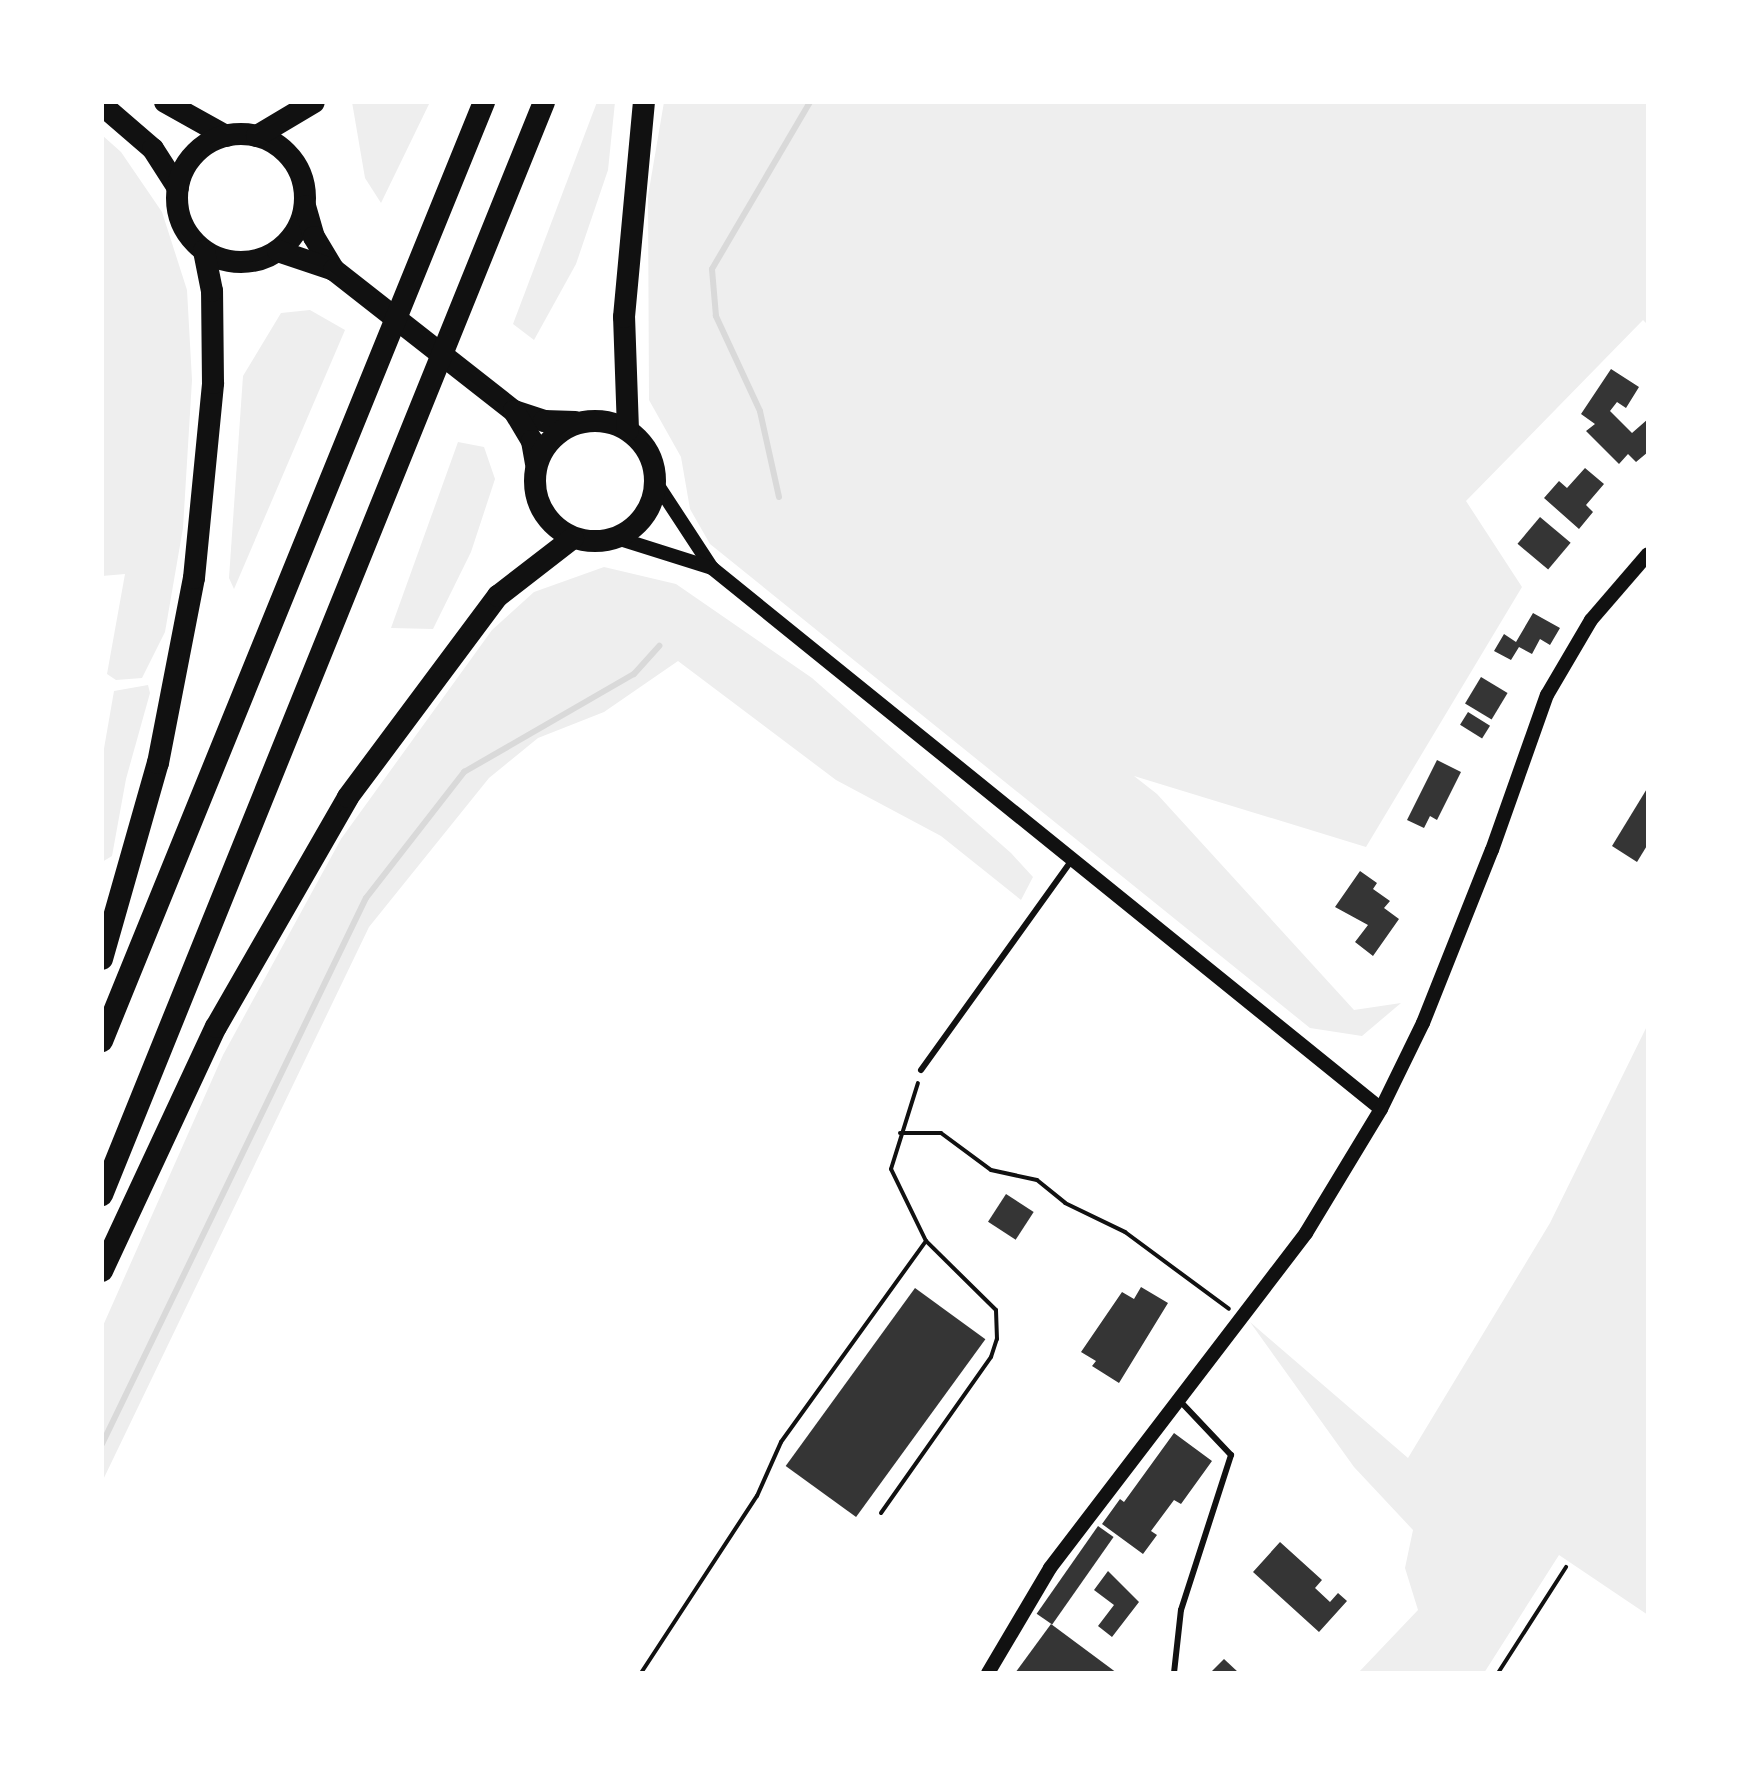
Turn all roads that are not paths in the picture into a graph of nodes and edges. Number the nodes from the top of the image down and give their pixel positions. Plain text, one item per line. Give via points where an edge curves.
1 (165, 102) edge
2 (314, 102) edge
3 (484, 102) edge
4 (544, 102) edge
5 (644, 102) edge
6 (102, 105) edge
7 (226, 136) junction
8 (257, 136) junction
9 (178, 188) junction
10 (305, 206) junction
11 (204, 251) junction
12 (278, 251) junction
13 (334, 270) junction
14 (514, 411) junction
15 (579, 422) junction
16 (628, 430) junction
17 (536, 463) junction
18 (655, 481) junction
19 (573, 538) junction
20 (617, 538) junction
21 (1648, 554) edge
22 (712, 568) junction
23 (1071, 861) junction
24 (102, 959) edge
25 (102, 1041) edge
26 (921, 1070) road end
27 (1381, 1109) junction
28 (102, 1195) edge
29 (102, 1271) edge
30 (1178, 1399) junction
31 (988, 1673) edge
32 (1174, 1673) edge

1 - 7 highway
2 - 8 highway
3 - 25 highway
4 - 28 highway
5 - 16 highway via 624,317
6 - 9 highway via 153,149
7 - 8 highway
7 - 9 highway via 194,155
8 - 10 highway via 274,143 299,170
9 - 11 highway via 182,223
10 - 12 highway via 301,224
10 - 13 highway via 314,237
11 - 12 highway via 241,263
11 - 24 highway via 212,291 213,383 196,563 154,778
12 - 13 highway
13 - 14 highway
14 - 15 highway via 544,421
14 - 17 highway via 532,441
15 - 16 highway via 613,423
15 - 17 highway via 561,430
16 - 18 highway via 652,461
17 - 19 highway via 535,490 544,516
18 - 20 highway via 645,515
18 - 22 street
19 - 20 highway
19 - 29 highway via 498,596 348,797 216,1027
20 - 22 street
21 - 27 street via 1591,620 1547,695 1487,864 1423,1023
22 - 23 street
23 - 26 lane
23 - 27 street
27 - 30 street via 1306,1233
30 - 31 street via 1050,1568
30 - 32 lane via 1231,1455 1181,1610

